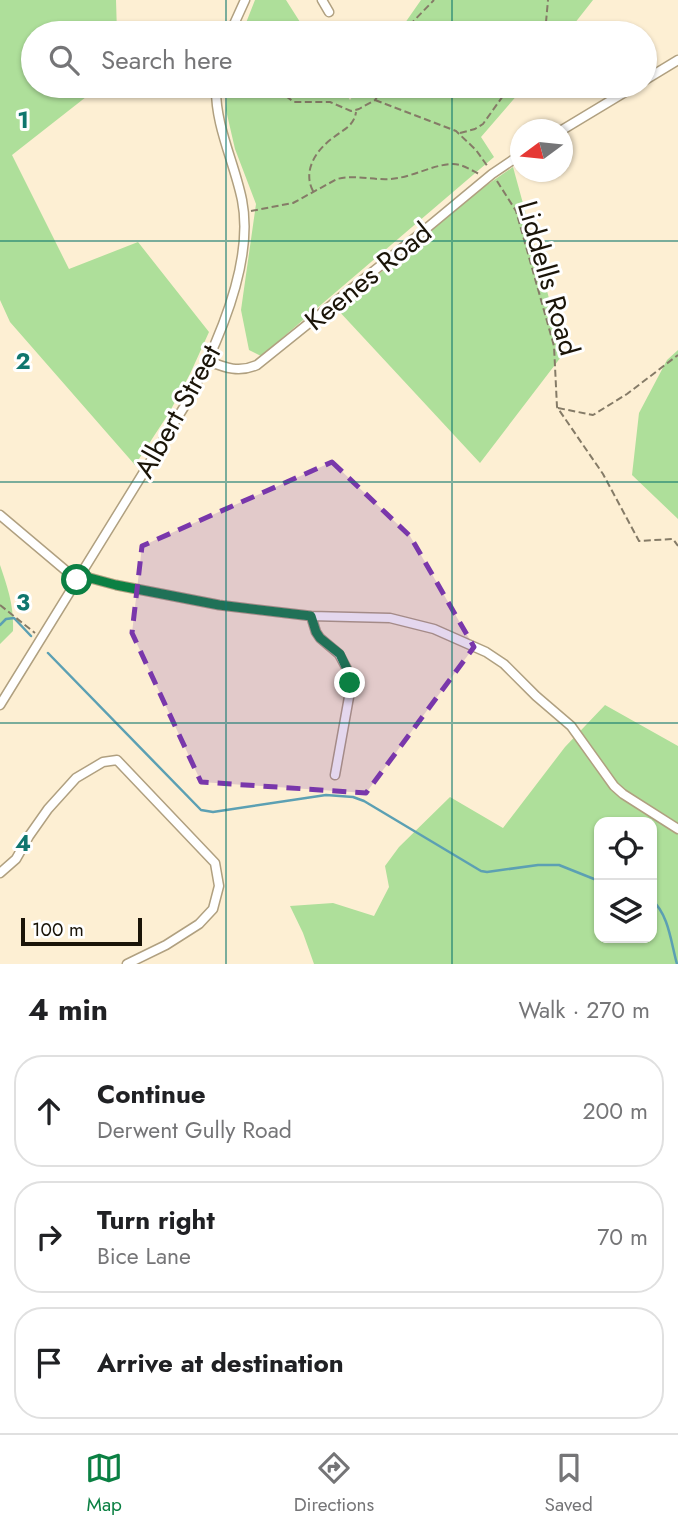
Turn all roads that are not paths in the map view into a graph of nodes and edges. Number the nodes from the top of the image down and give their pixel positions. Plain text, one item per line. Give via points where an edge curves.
1 (245, 0) edge
2 (322, 0) edge
3 (329, 12) dead end
4 (235, 21) edge
5 (678, 60) edge
6 (657, 73) edge
7 (217, 98) edge
8 (615, 98) edge
9 (573, 123) edge
10 (510, 162) edge
11 (208, 361) junction
12 (0, 515) edge
13 (79, 577) junction
14 (311, 616) junction
15 (0, 705) edge
16 (335, 775) dead end
17 (678, 829) edge
18 (0, 873) edge
19 (127, 964) edge

1 - 4 street
2 - 3 street
5 - 6 street
7 - 11 street, Albert Street via 240,191 242,248 222,329
8 - 9 street
10 - 11 street, Keenes Road via 257,365 236,370
11 - 13 street, Albert Street
12 - 13 street
13 - 14 street via 219,605
13 - 15 street, Albert Street
14 - 16 street via 320,638 340,654 350,683
14 - 17 street via 403,620 486,652 571,726 614,786
18 - 19 street via 16,859 48,809 76,778 103,762 117,760 215,863 219,886 214,908 199,924

